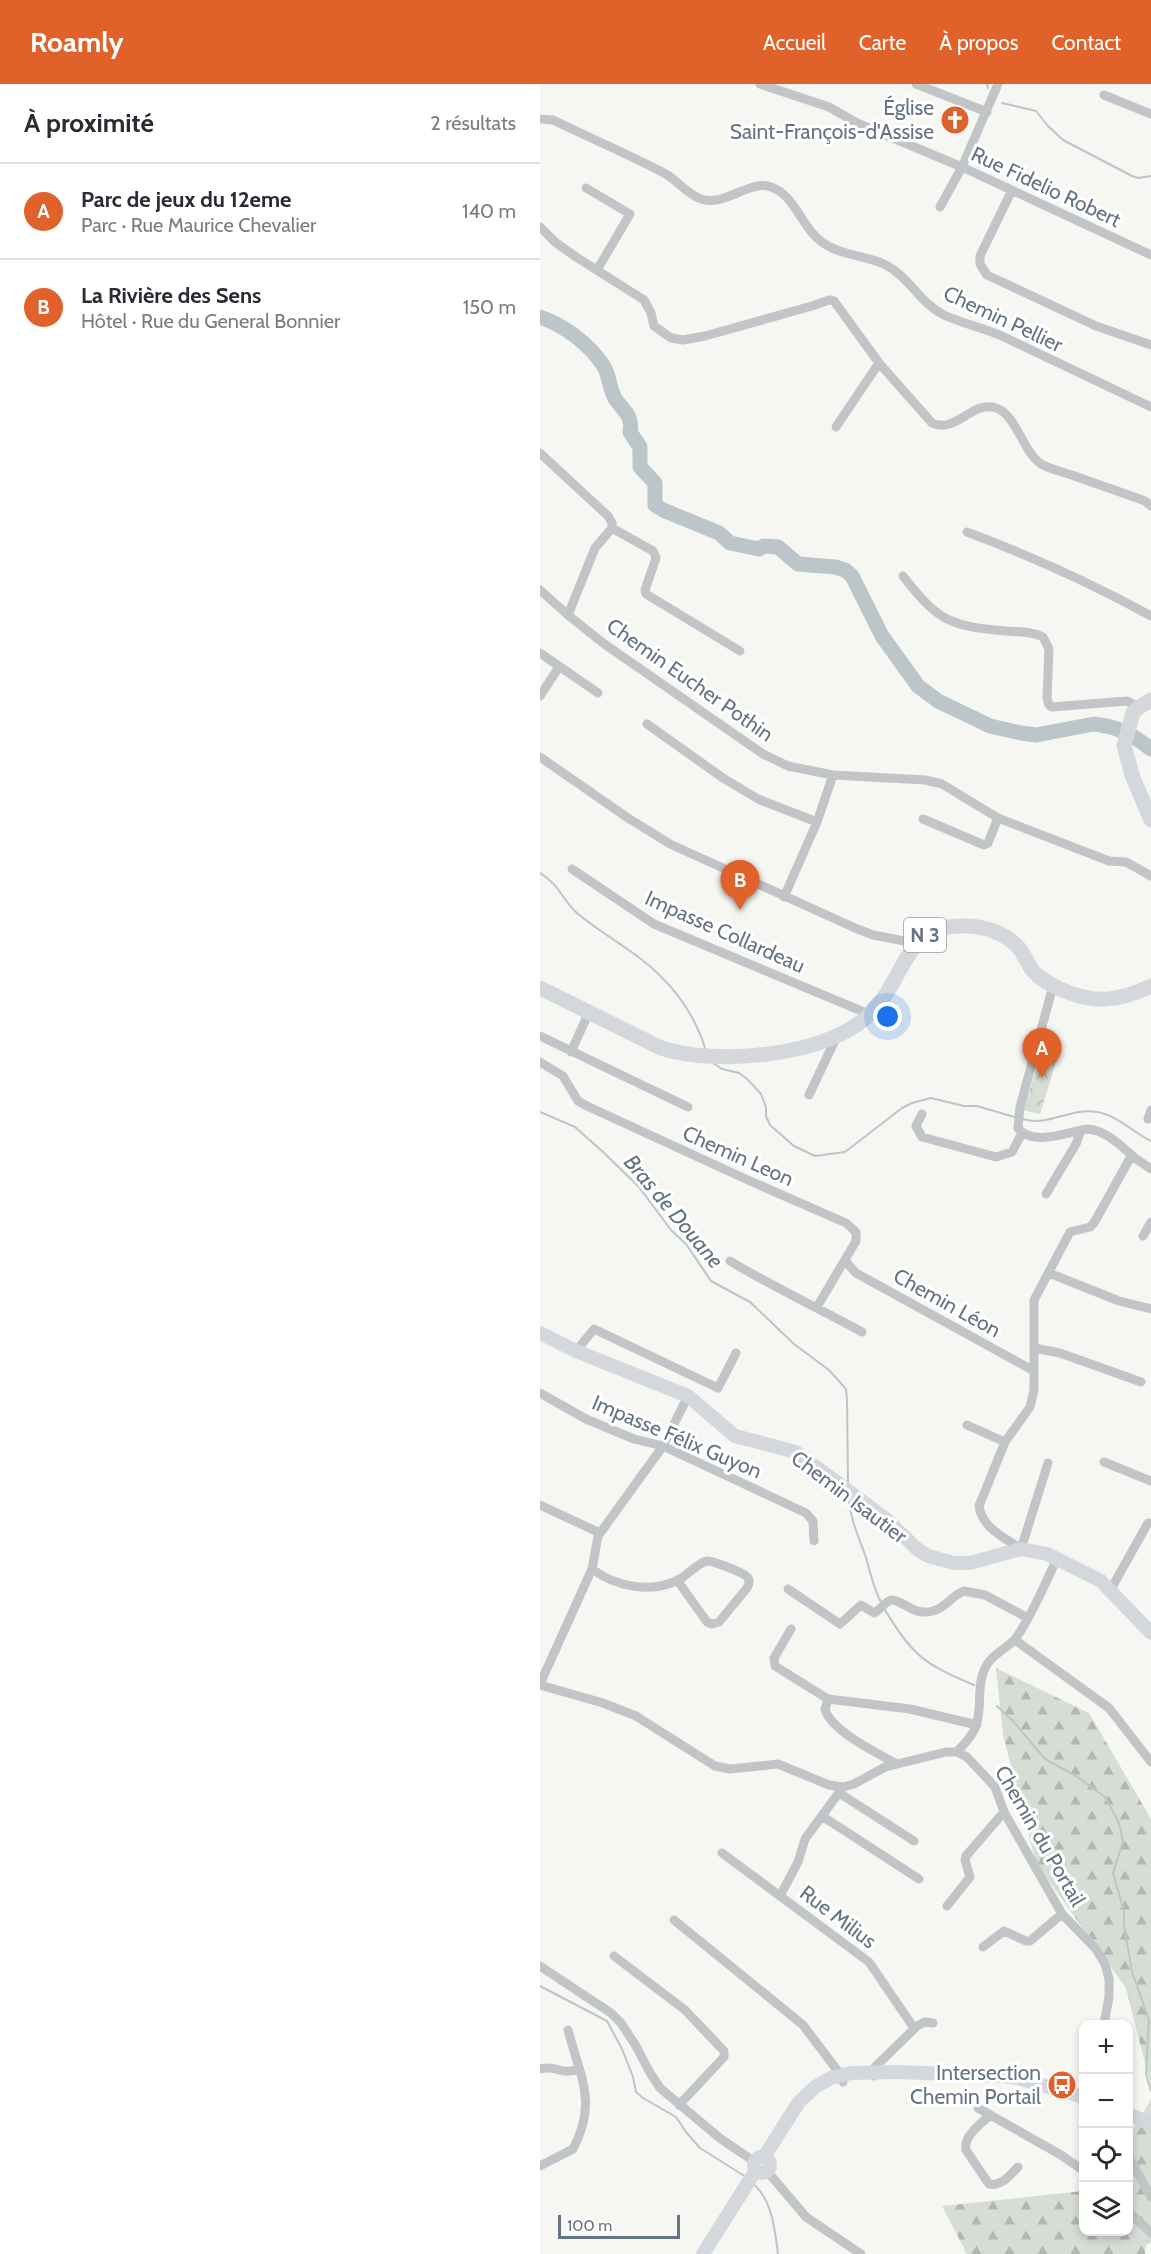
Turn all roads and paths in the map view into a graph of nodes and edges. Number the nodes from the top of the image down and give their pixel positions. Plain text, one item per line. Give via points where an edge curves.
1 (760, 84) edge
2 (916, 84) edge
3 (998, 84) edge
4 (1104, 94) dead end
5 (987, 112) junction
6 (1151, 114) edge
7 (540, 120) edge
8 (962, 167) junction
9 (586, 188) dead end
10 (1012, 190) junction
11 (940, 207) dead end
12 (540, 227) edge
13 (1151, 255) edge
14 (597, 270) junction
15 (1151, 345) edge
16 (879, 363) junction
17 (1151, 407) edge
18 (837, 427) dead end
19 (540, 453) edge
20 (1151, 506) edge
21 (612, 528) junction
22 (967, 532) dead end
23 (903, 576) dead end
24 (540, 590) edge
25 (567, 615) junction
26 (1151, 616) edge
27 (740, 651) dead end
28 (540, 653) edge
29 (559, 667) junction
30 (598, 693) dead end
31 (540, 696) edge
32 (1141, 707) edge
33 (647, 724) dead end
34 (540, 757) edge
35 (833, 775) junction
36 (1150, 815) edge
37 (998, 818) junction
38 (923, 819) dead end
39 (817, 822) junction
40 (572, 869) dead end
41 (1151, 876) edge
42 (784, 897) junction
43 (915, 943) junction
44 (1053, 986) junction
45 (1151, 986) edge
46 (540, 988) edge
47 (589, 1012) junction
48 (871, 1015) junction
49 (540, 1036) edge
50 (837, 1036) junction
51 (571, 1052) junction
52 (540, 1062) edge
53 (809, 1095) dead end
54 (688, 1107) dead end
55 (922, 1114) dead end
56 (1081, 1130) junction
57 (1022, 1133) junction
58 (1135, 1158) junction
59 (1151, 1169) edge
60 (1046, 1194) dead end
61 (1151, 1222) edge
62 (1143, 1236) dead end
63 (730, 1261) dead end
64 (846, 1262) junction
65 (1049, 1273) junction
66 (817, 1307) junction
67 (1151, 1309) edge
68 (862, 1332) dead end
69 (540, 1333) edge
70 (1034, 1348) junction
71 (576, 1351) junction
72 (736, 1353) dead end
73 (1034, 1371) junction
74 (1141, 1382) dead end
75 (540, 1393) edge
76 (688, 1396) junction
77 (967, 1425) dead end
78 (1005, 1442) junction
79 (663, 1446) junction
80 (1104, 1462) dead end
81 (1048, 1463) dead end
82 (1151, 1481) edge
83 (540, 1505) edge
84 (1148, 1523) dead end
85 (600, 1533) junction
86 (814, 1541) dead end
87 (1021, 1549) junction
88 (1057, 1559) junction
89 (592, 1569) junction
90 (677, 1580) junction
91 (1111, 1588) junction
92 (788, 1589) dead end
93 (1028, 1618) junction
94 (791, 1629) dead end
95 (1151, 1633) edge
96 (1015, 1640) junction
97 (540, 1684) edge
98 (828, 1699) junction
99 (976, 1725) junction
100 (957, 1752) junction
101 (1151, 1762) edge
102 (897, 1764) junction
103 (841, 1790) junction
104 (1004, 1812) junction
105 (822, 1816) junction
106 (914, 1841) dead end
107 (722, 1852) dead end
108 (919, 1879) dead end
109 (780, 1896) junction
110 (947, 1906) dead end
111 (1062, 1914) junction
112 (674, 1920) dead end
113 (983, 1947) dead end
114 (614, 1956) dead end
115 (540, 1966) edge
116 (1105, 2020) edge
117 (933, 2023) dead end
118 (914, 2028) junction
119 (568, 2030) dead end
120 (540, 2069) edge
121 (578, 2069) junction
122 (874, 2075) junction
123 (842, 2079) junction
124 (1079, 2096) edge
125 (1079, 2104) edge
126 (679, 2105) junction
127 (978, 2108) dead end
128 (990, 2115) junction
129 (1133, 2116) edge
130 (1133, 2123) edge
131 (1151, 2124) edge
132 (1151, 2130) edge
133 (1133, 2163) edge
134 (540, 2166) edge
135 (760, 2168) junction
136 (1018, 2168) dead end
137 (1079, 2168) edge
138 (1151, 2197) edge
139 (742, 2198) junction
140 (1133, 2216) edge
141 (1151, 2233) edge
142 (703, 2254) edge
143 (711, 2254) edge
144 (861, 2254) edge

1 - 8 street, Rue Fidelio Robert via 829,107 857,123
2 - 5 street
3 - 5 street
4 - 6 street
5 - 8 street
7 - 17 street, Chemin Pellier via 553,120 664,173 701,199 715,200 760,186 771,187 787,197 817,239 831,248 889,267 944,315 1002,336
8 - 10 street, Rue Fidelio Robert
8 - 11 street
9 - 14 street via 630,214
10 - 13 street, Rue Fidelio Robert
10 - 15 street via 980,256 987,275 1096,326
12 - 14 street
14 - 16 street via 644,300 654,326 678,340 834,301
16 - 18 street
16 - 20 street via 932,423 951,425 982,408 998,408 1042,464
19 - 21 street via 608,516
21 - 25 street via 595,548
21 - 27 street via 653,551 656,558 646,594
22 - 26 street via 1101,588
23 - 32 street via 930,609 957,624 1043,637 1049,649 1047,698 1052,707 1127,701
24 - 25 street, Chemin Eucher Pothin
25 - 35 street, Chemin Eucher Pothin via 762,754 788,766
28 - 29 street
29 - 30 street
29 - 31 street
32 - 36 main road via 1124,745
33 - 39 street via 758,799
34 - 42 street via 670,844
35 - 37 street, Chemin Eucher Pothin via 942,784
35 - 39 street
37 - 38 street via 984,845
37 - 41 street, Chemin Eucher Pothin via 1109,861 1126,862
39 - 42 street
40 - 48 street, Impasse Collardeau via 654,924
42 - 43 street via 873,935
43 - 44 main road, N 3 via 933,932 958,926 992,930 1018,947 1034,972
43 - 48 main road, N 3
44 - 45 main road, N 3 via 1090,999 1110,999 1133,995
44 - 57 street via 1020,1107 1018,1128
46 - 47 main road, N 3
47 - 50 main road, N 3 via 661,1048 702,1057 776,1053
47 - 51 street
48 - 50 main road, N 3
49 - 51 street
50 - 53 street
51 - 54 street
52 - 64 street, Chemin Leon via 563,1076 578,1101 587,1107 846,1223 856,1232 856,1241
55 - 57 street via 916,1126 922,1137 996,1157 1012,1152
56 - 57 street via 1039,1138
56 - 58 street via 1103,1133
56 - 60 street
58 - 59 street
58 - 65 street, Chemin Léon via 1127,1162 1090,1227 1070,1232
61 - 62 street
63 - 66 street
64 - 66 street, Chemin Leon
64 - 73 street, Chemin Léon via 855,1273
65 - 67 street via 1119,1301
65 - 70 street, Chemin Léon via 1034,1300
66 - 68 street
69 - 71 main road, Chemin Isautier
70 - 73 street, Chemin Léon
70 - 74 street via 1060,1353
71 - 72 street via 594,1329 718,1388
71 - 76 main road, Chemin Isautier
73 - 78 street, Chemin Léon via 1030,1407
75 - 79 street, Impasse Félix Guyon via 586,1419
76 - 79 street
76 - 87 main road, Chemin Isautier via 735,1436 796,1452 886,1519 928,1556 970,1563
77 - 78 street
78 - 87 street, Chemin Léon via 979,1506 980,1517
79 - 85 street
79 - 86 street, Impasse Félix Guyon via 806,1513 813,1521
80 - 82 street
81 - 87 street
83 - 85 street
84 - 91 street
85 - 89 street
87 - 88 main road, Chemin Isautier
88 - 91 main road, Chemin Isautier
88 - 93 street
89 - 90 street via 625,1586 645,1587
89 - 97 street
90 - 90 street via 710,1561 749,1580 747,1588 717,1623 711,1624
91 - 95 main road, Chemin Isautier
92 - 93 street via 840,1624 861,1605 874,1613 893,1600 914,1610 932,1612 960,1592 968,1591 985,1595
93 - 96 street
94 - 98 street via 774,1658 775,1666
96 - 99 street via 988,1663
96 - 101 street via 1109,1708
97 - 103 street via 636,1716 720,1768 778,1764
98 - 99 street via 910,1709
98 - 102 street via 825,1708 831,1720
99 - 100 street
100 - 102 street
100 - 104 street, Chemin du Portail via 974,1763 995,1787
102 - 103 street
103 - 105 street, Rue Milius
103 - 106 street
104 - 110 street via 966,1856 970,1877
104 - 111 street, Chemin du Portail
105 - 108 street
105 - 109 street, Rue Milius via 805,1839
107 - 109 street, Rue Milius
109 - 118 street, Rue Milius via 869,1962
111 - 113 street via 1030,1941 1004,1931
111 - 116 street, Chemin du Portail via 1105,1964 1109,1997
112 - 123 street via 802,2025
114 - 126 street via 685,2010 724,2051 724,2057
115 - 126 street via 621,2023 660,2088
117 - 118 street via 925,2022
118 - 122 street via 875,2067
119 - 121 street
120 - 121 street via 548,2067 567,2073
121 - 134 street via 586,2091 587,2111 578,2138 573,2149
122 - 123 main road
122 - 124 main road via 1018,2078
122 - 125 main road via 1019,2086
123 - 135 main road via 815,2087 799,2102
126 - 135 street
127 - 128 street
128 - 136 street via 967,2138 966,2150 989,2184 1000,2183
128 - 137 street
129 - 131 main road
130 - 132 main road
133 - 138 street
135 - 139 main road
135 - 144 street via 806,2217
139 - 142 main road
139 - 143 main road
140 - 141 street

